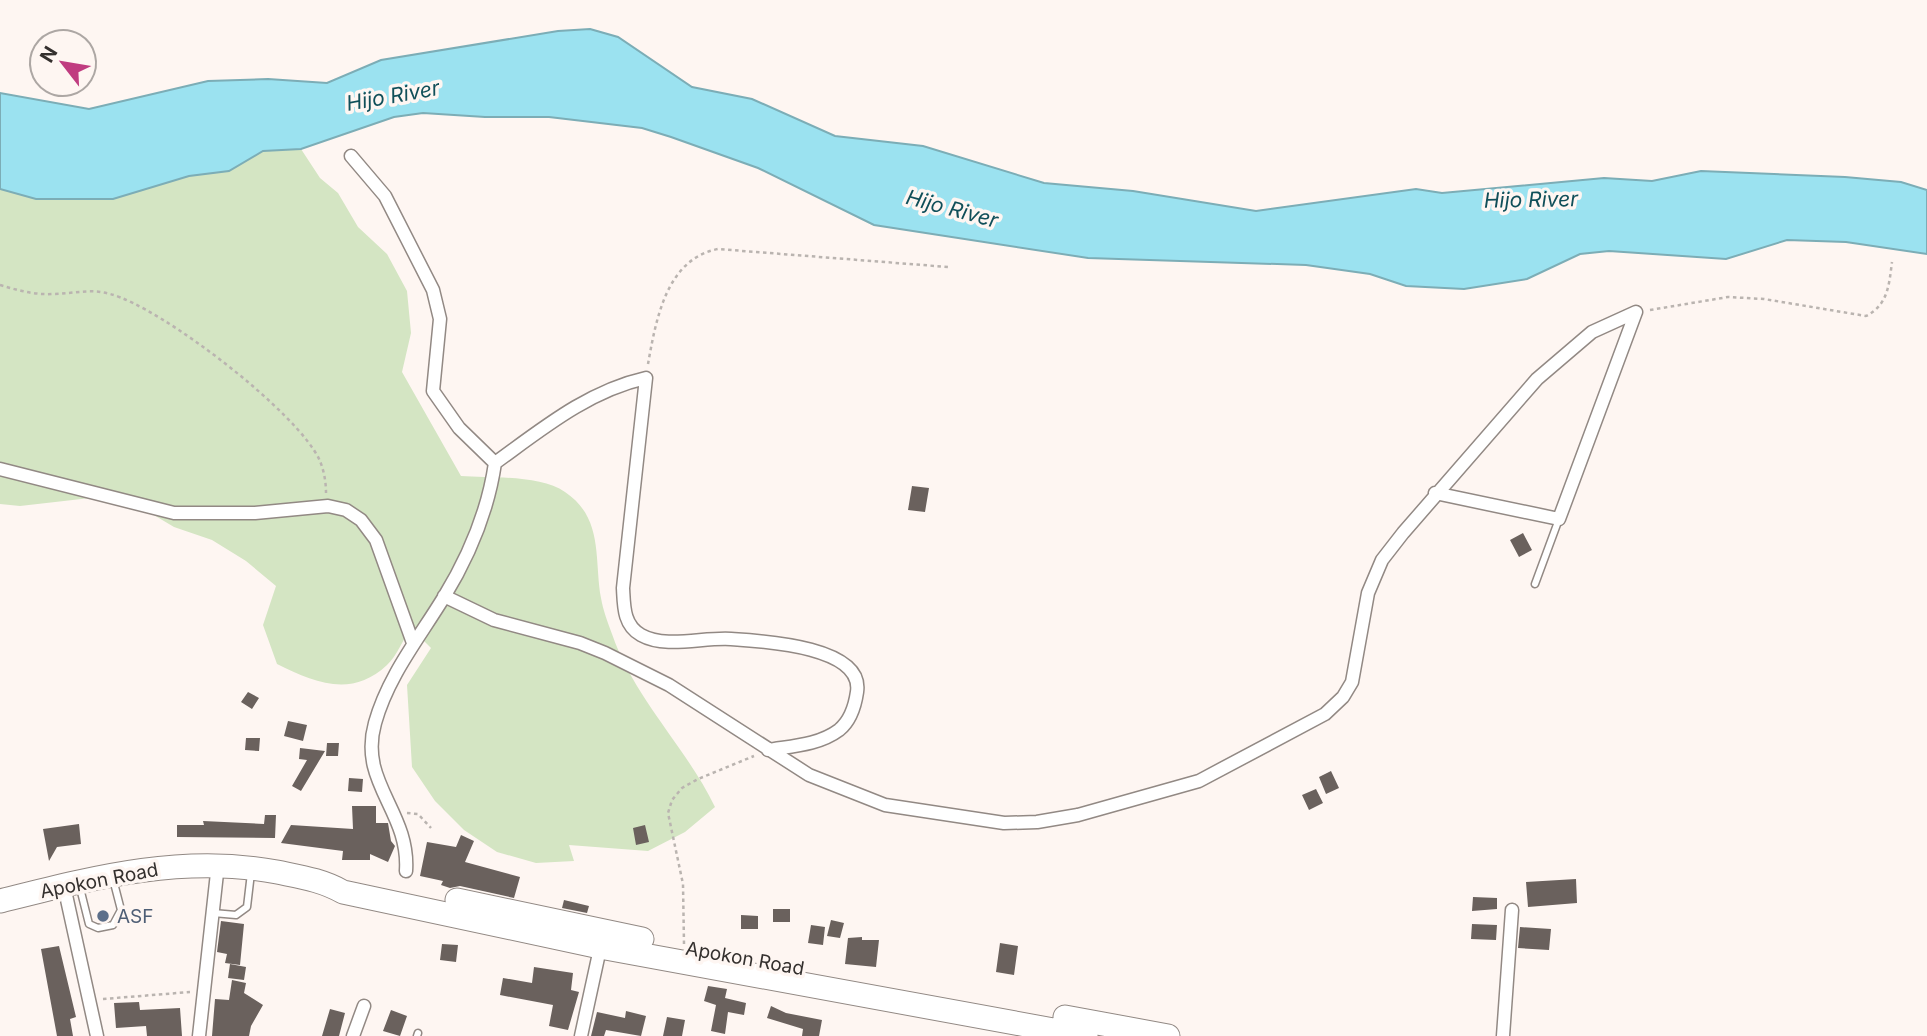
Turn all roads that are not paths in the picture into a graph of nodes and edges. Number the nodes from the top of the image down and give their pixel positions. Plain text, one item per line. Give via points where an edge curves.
1 (351, 156) dead end
2 (495, 464) junction
3 (0, 469) edge
4 (1435, 494) junction
5 (1559, 519) junction
6 (1535, 584) dead end
7 (444, 596) junction
8 (413, 643) junction
9 (768, 750) junction
10 (218, 864) junction
11 (251, 868) junction
12 (406, 871) dead end
13 (112, 875) junction
14 (71, 884) junction
15 (0, 901) edge
16 (1512, 910) dead end
17 (213, 913) junction
18 (602, 939) junction
19 (364, 1006) dead end
20 (97, 1036) edge
21 (199, 1036) edge
22 (353, 1036) edge
23 (582, 1036) edge
24 (1086, 1036) edge
25 (1168, 1036) edge
26 (1503, 1036) edge

1 - 2 street via 384,196 433,290 440,319 433,391 458,428
2 - 7 street via 483,518
2 - 9 street via 590,398 646,378 623,588 627,622 642,636 653,639 729,639 796,646 833,656 845,664 859,686 853,709 841,728 806,744
3 - 8 street via 174,513 255,513 328,506 346,510 361,520 376,540
4 - 5 street
4 - 5 street via 1537,379 1574,345 1636,312
4 - 9 street via 1382,560 1368,593 1352,682 1343,696 1325,714 1199,782 1077,815 1004,823 885,805 809,775
5 - 6 lane
7 - 8 street
7 - 9 street via 494,620 605,653 680,692
8 - 12 street via 374,724 371,750 373,770 405,839
10 - 11 highway, Apokon Road
10 - 13 highway, Apokon Road via 163,866
10 - 17 street
11 - 17 lane via 247,907 236,915
11 - 18 highway, Apokon Road via 323,881 343,892
13 - 14 highway, Apokon Road
13 - 14 lane via 121,910 113,925 98,928 89,924
14 - 15 highway, Apokon Road
14 - 20 street
16 - 26 street
17 - 21 street
18 - 23 street
18 - 24 highway, Apokon Road
18 - 25 highway, Apokon Road via 684,947
19 - 22 street

